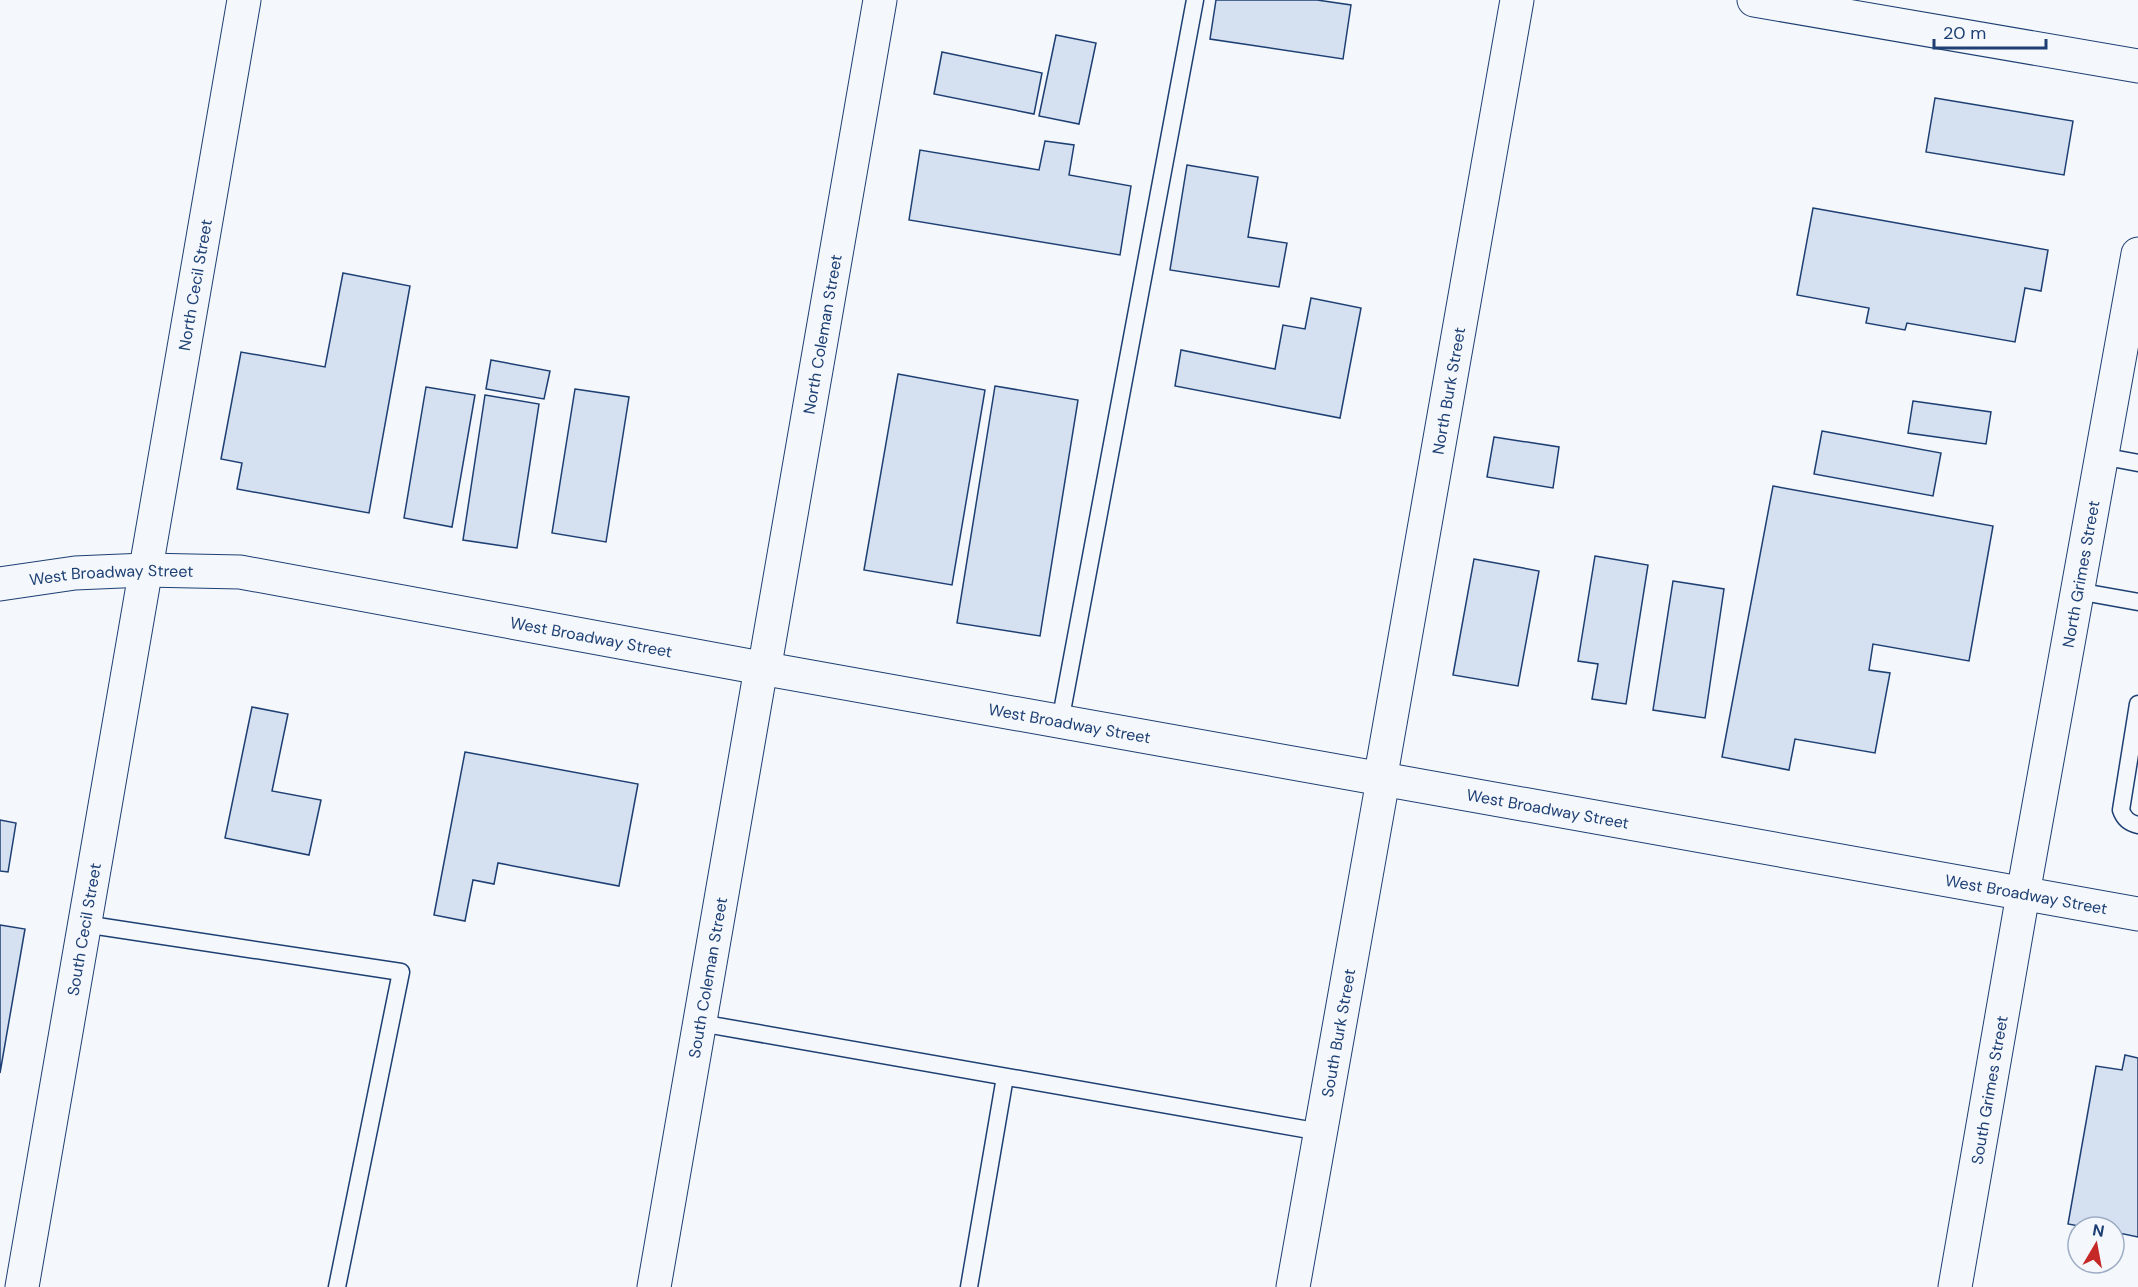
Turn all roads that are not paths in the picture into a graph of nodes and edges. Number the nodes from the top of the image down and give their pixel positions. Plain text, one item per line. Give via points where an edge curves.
1 (244, 0) edge
2 (880, 0) edge
3 (1195, 0) edge
4 (1517, 0) edge
5 (1754, 0) edge
6 (2138, 66) edge
7 (2138, 254) edge
8 (2101, 456) junction
9 (2138, 463) edge
10 (145, 570) junction
11 (3, 582) edge
12 (2077, 591) junction
13 (2138, 602) edge
14 (761, 668) junction
15 (2138, 704) edge
16 (1060, 722) junction
17 (1383, 780) junction
18 (2138, 825) edge
19 (2023, 894) junction
20 (2138, 914) edge
21 (84, 924) junction
22 (700, 1023) junction
23 (1005, 1077) junction
24 (1321, 1132) junction
25 (21, 1287) edge
26 (337, 1287) edge
27 (654, 1287) edge
28 (969, 1287) edge
29 (1293, 1287) edge
30 (1955, 1287) edge

1 - 10 street, North Cecil Street
2 - 14 street, North Coleman Street via 768,647
3 - 16 lane
4 - 17 street, North Burk Street
5 - 6 street
7 - 8 street, North Grimes Street
8 - 9 lane
8 - 12 street, North Grimes Street
10 - 11 street, West Broadway Street
10 - 14 street, West Broadway Street via 240,572
10 - 21 street, South Cecil Street
12 - 13 lane
12 - 19 street, North Grimes Street
14 - 16 street, West Broadway Street
14 - 22 street, South Coleman Street
15 - 18 lane via 2121,810 2132,824
16 - 17 street, West Broadway Street
17 - 19 street, West Broadway Street
17 - 24 street, South Burk Street
19 - 20 street, West Broadway Street
19 - 30 street, South Grimes Street
21 - 25 street, South Cecil Street
21 - 26 lane via 401,972
22 - 23 lane
22 - 27 street, South Coleman Street
23 - 24 lane
23 - 28 lane
24 - 29 street, South Burk Street

